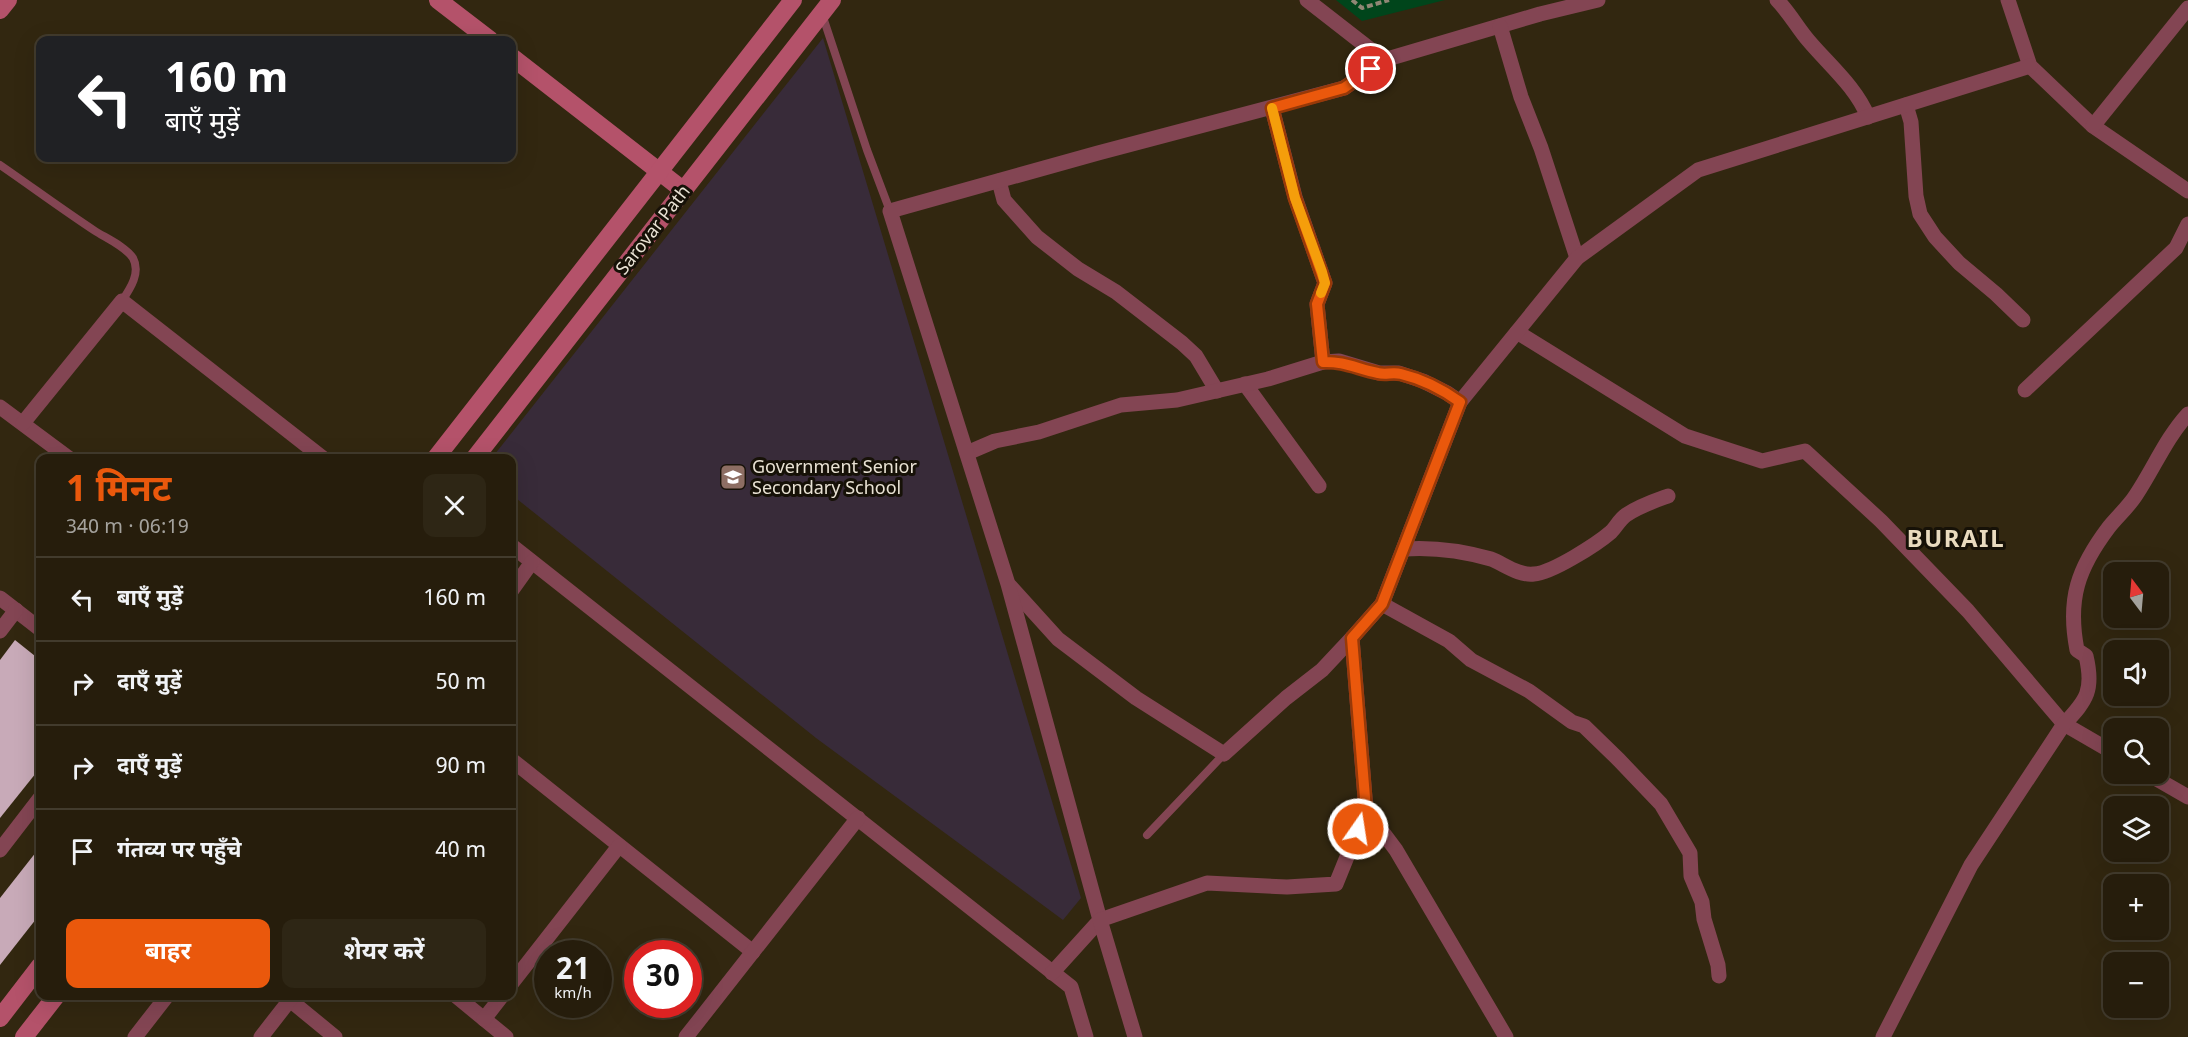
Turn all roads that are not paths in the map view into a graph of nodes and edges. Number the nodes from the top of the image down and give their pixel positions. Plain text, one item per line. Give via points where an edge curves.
1 (8, 0) edge
2 (438, 0) edge
3 (793, 0) edge
4 (1307, 0) edge
5 (1598, 0) edge
6 (1777, 0) edge
7 (2008, 0) edge
8 (827, 6) edge
9 (1538, 7) edge
10 (2188, 8) edge
11 (0, 10) edge
12 (1500, 26) junction
13 (485, 36) edge
14 (516, 60) edge
15 (1384, 60) junction
16 (2030, 66) junction
17 (1906, 105) junction
18 (1272, 108) junction
19 (1868, 117) junction
20 (2093, 126) junction
21 (0, 165) edge
22 (659, 172) junction
23 (999, 181) junction
24 (683, 190) junction
25 (2188, 191) edge
26 (890, 211) junction
27 (2188, 224) edge
28 (1577, 258) junction
29 (122, 301) junction
30 (2023, 320) dead end
31 (1517, 332) junction
32 (1323, 362) junction
33 (1245, 384) junction
34 (2025, 390) dead end
35 (1217, 391) junction
36 (1460, 402) junction
37 (0, 407) edge
38 (2188, 414) edge
39 (23, 423) junction
40 (966, 453) junction
41 (63, 454) edge
42 (312, 454) edge
43 (439, 454) edge
44 (478, 454) edge
45 (1319, 486) dead end
46 (1668, 496) dead end
47 (516, 549) edge
48 (1404, 549) junction
49 (532, 562) junction
50 (516, 584) edge
51 (1008, 584) junction
52 (0, 598) edge
53 (1382, 604) junction
54 (16, 610) junction
55 (36, 626) edge
56 (0, 631) edge
57 (1352, 638) junction
58 (2064, 724) junction
59 (2103, 747) edge
60 (1224, 754) junction
61 (516, 763) edge
62 (2165, 784) edge
63 (2188, 797) edge
64 (36, 803) edge
65 (1366, 810) junction
66 (858, 818) junction
67 (1147, 836) dead end
68 (619, 846) junction
69 (0, 850) edge
70 (1100, 920) junction
71 (753, 952) junction
72 (36, 971) edge
73 (1052, 973) junction
74 (1719, 976) dead end
75 (516, 978) edge
76 (53, 1000) edge
77 (164, 1000) edge
78 (287, 1000) edge
79 (292, 1000) edge
80 (461, 1000) edge
81 (499, 1000) edge
82 (0, 1018) edge
83 (484, 1019) junction
84 (24, 1037) edge
85 (135, 1037) edge
86 (261, 1037) edge
87 (335, 1037) edge
88 (506, 1037) edge
89 (686, 1037) edge
90 (1086, 1037) edge
91 (1135, 1037) edge
92 (1506, 1037) edge
93 (1882, 1037) edge

1 - 11 main road
2 - 13 main road
3 - 22 main road, Sarovar Path
4 - 15 street
5 - 9 street
6 - 19 street via 1853,90
7 - 16 street
8 - 24 main road, Sarovar Path
8 - 26 lane via 867,150
9 - 12 street
10 - 20 street
12 - 15 street
12 - 28 street
14 - 22 main road
15 - 18 street via 1344,88
16 - 17 street
16 - 20 street
17 - 19 street
17 - 30 street via 1920,214 1959,263
18 - 23 street
18 - 32 street via 1295,198 1325,283 1317,304
19 - 28 street via 1698,170
20 - 25 street
21 - 29 lane via 133,258 136,273
22 - 24 main road
22 - 43 main road, Sarovar Path
23 - 26 street
23 - 35 street via 1004,200 1037,237 1182,343 1196,356
24 - 44 main road, Sarovar Path
26 - 40 street
27 - 34 street via 2176,248
28 - 31 street
29 - 39 street
29 - 42 street
31 - 36 street
31 - 58 street via 1685,436 1762,461 1805,451 1881,521 1968,611
32 - 33 street
32 - 36 street via 1339,361 1379,373 1399,373 1423,381
33 - 35 street
33 - 45 street
35 - 40 street via 1177,400 1122,405
36 - 48 street
37 - 39 street
38 - 58 street via 2081,572 2072,607 2072,625 2077,650 2086,656 2091,676 2083,704
39 - 41 street
40 - 51 street
46 - 48 street via 1624,516 1586,550 1534,574 1455,551
47 - 49 street
48 - 53 street
49 - 50 street
49 - 66 street
51 - 60 street via 1058,639 1136,699
51 - 70 street
52 - 54 street
53 - 57 street
53 - 74 street via 1584,726 1661,804 1690,853 1691,876 1702,902
54 - 55 street
54 - 56 street
57 - 60 street via 1322,670
57 - 65 street
58 - 59 street
58 - 93 street via 1971,866
60 - 67 lane
61 - 68 street
62 - 63 street
64 - 69 street
65 - 70 street via 1336,884 1287,887 1207,883
65 - 92 street via 1396,850
66 - 71 street
66 - 73 street
68 - 71 street
68 - 75 street
70 - 73 street
70 - 91 street
71 - 89 street
72 - 82 main road
73 - 90 street via 1071,987
76 - 84 main road
77 - 85 street
78 - 86 street
79 - 87 street
80 - 83 street
81 - 83 street
83 - 88 street

